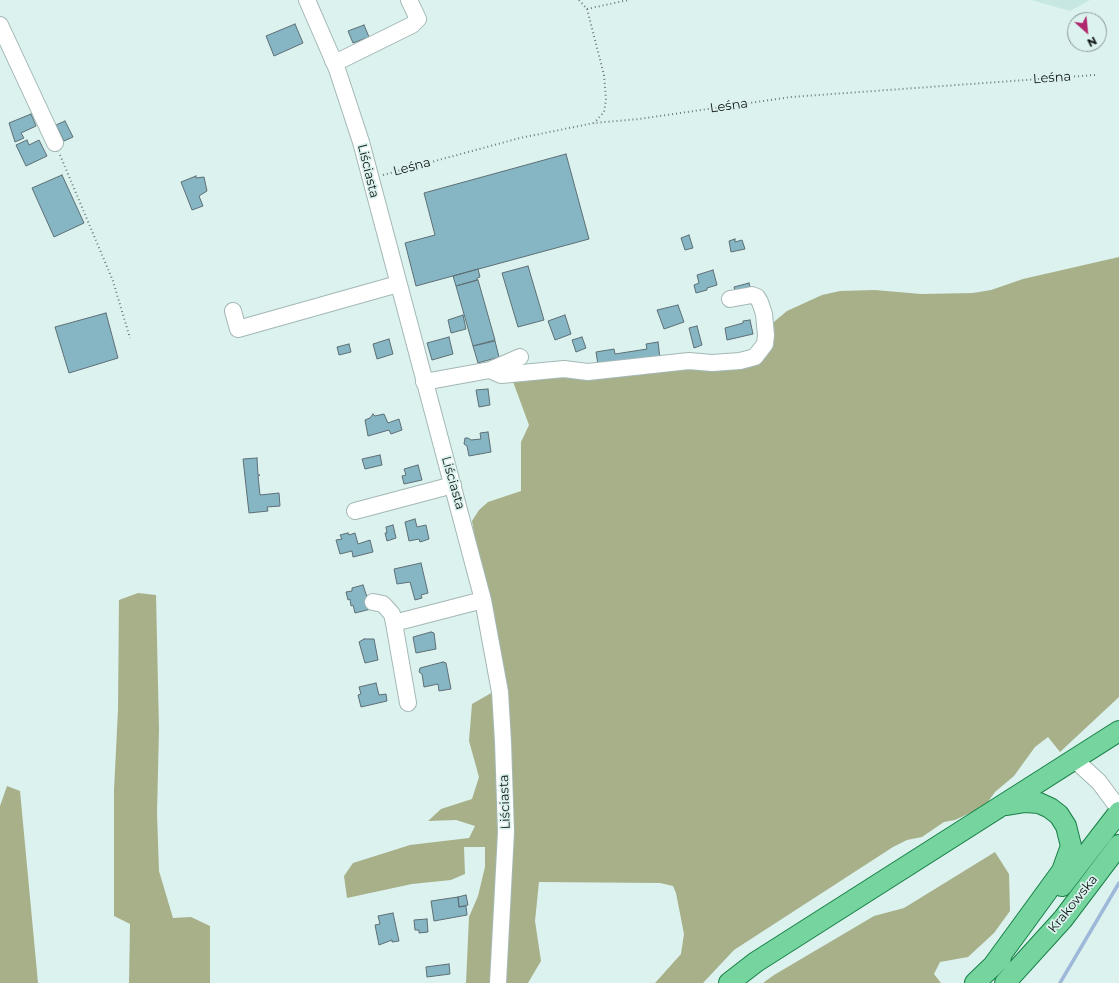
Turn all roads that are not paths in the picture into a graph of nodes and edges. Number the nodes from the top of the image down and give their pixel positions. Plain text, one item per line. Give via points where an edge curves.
1 (307, 0) edge
2 (409, 0) edge
3 (0, 25) edge
4 (334, 61) junction
5 (55, 143) road end
6 (398, 284) junction
7 (730, 299) dead end
8 (233, 311) dead end
9 (520, 357) dead end
10 (490, 370) junction
11 (424, 382) junction
12 (453, 484) junction
13 (355, 511) dead end
14 (483, 600) junction
15 (373, 602) dead end
16 (394, 624) junction
17 (408, 703) dead end
18 (1119, 731) edge
19 (1076, 760) junction
20 (1005, 805) junction
21 (1119, 810) edge
22 (1119, 845) edge
23 (1025, 962) junction
24 (992, 967) junction
25 (498, 983) edge
26 (729, 983) edge
27 (975, 983) edge
28 (1005, 983) edge
29 (1012, 983) edge

1 - 4 street, Liściasta
2 - 4 street via 418,19 412,25
3 - 5 street
4 - 6 street, Liściasta via 361,142
6 - 8 street via 238,329
6 - 11 street, Liściasta
7 - 10 street via 752,295 760,302 766,335 765,344 755,357 740,361 689,361 588,372 564,369 501,376
9 - 10 street
10 - 11 street
11 - 12 street, Liściasta
12 - 13 street
12 - 14 street, Liściasta
14 - 16 street
14 - 25 street, Liściasta via 500,692 503,742 506,832
15 - 16 street via 383,604 392,614
16 - 17 street
18 - 19 main road
19 - 20 main road
19 - 21 street via 1099,782
20 - 24 main road via 1025,802 1039,803 1050,808 1059,815 1066,826 1071,846 1062,871
20 - 26 main road via 756,962
21 - 24 main road via 1043,910
22 - 23 main road, Krakowska via 1063,919
23 - 28 main road
23 - 29 main road
24 - 27 main road

